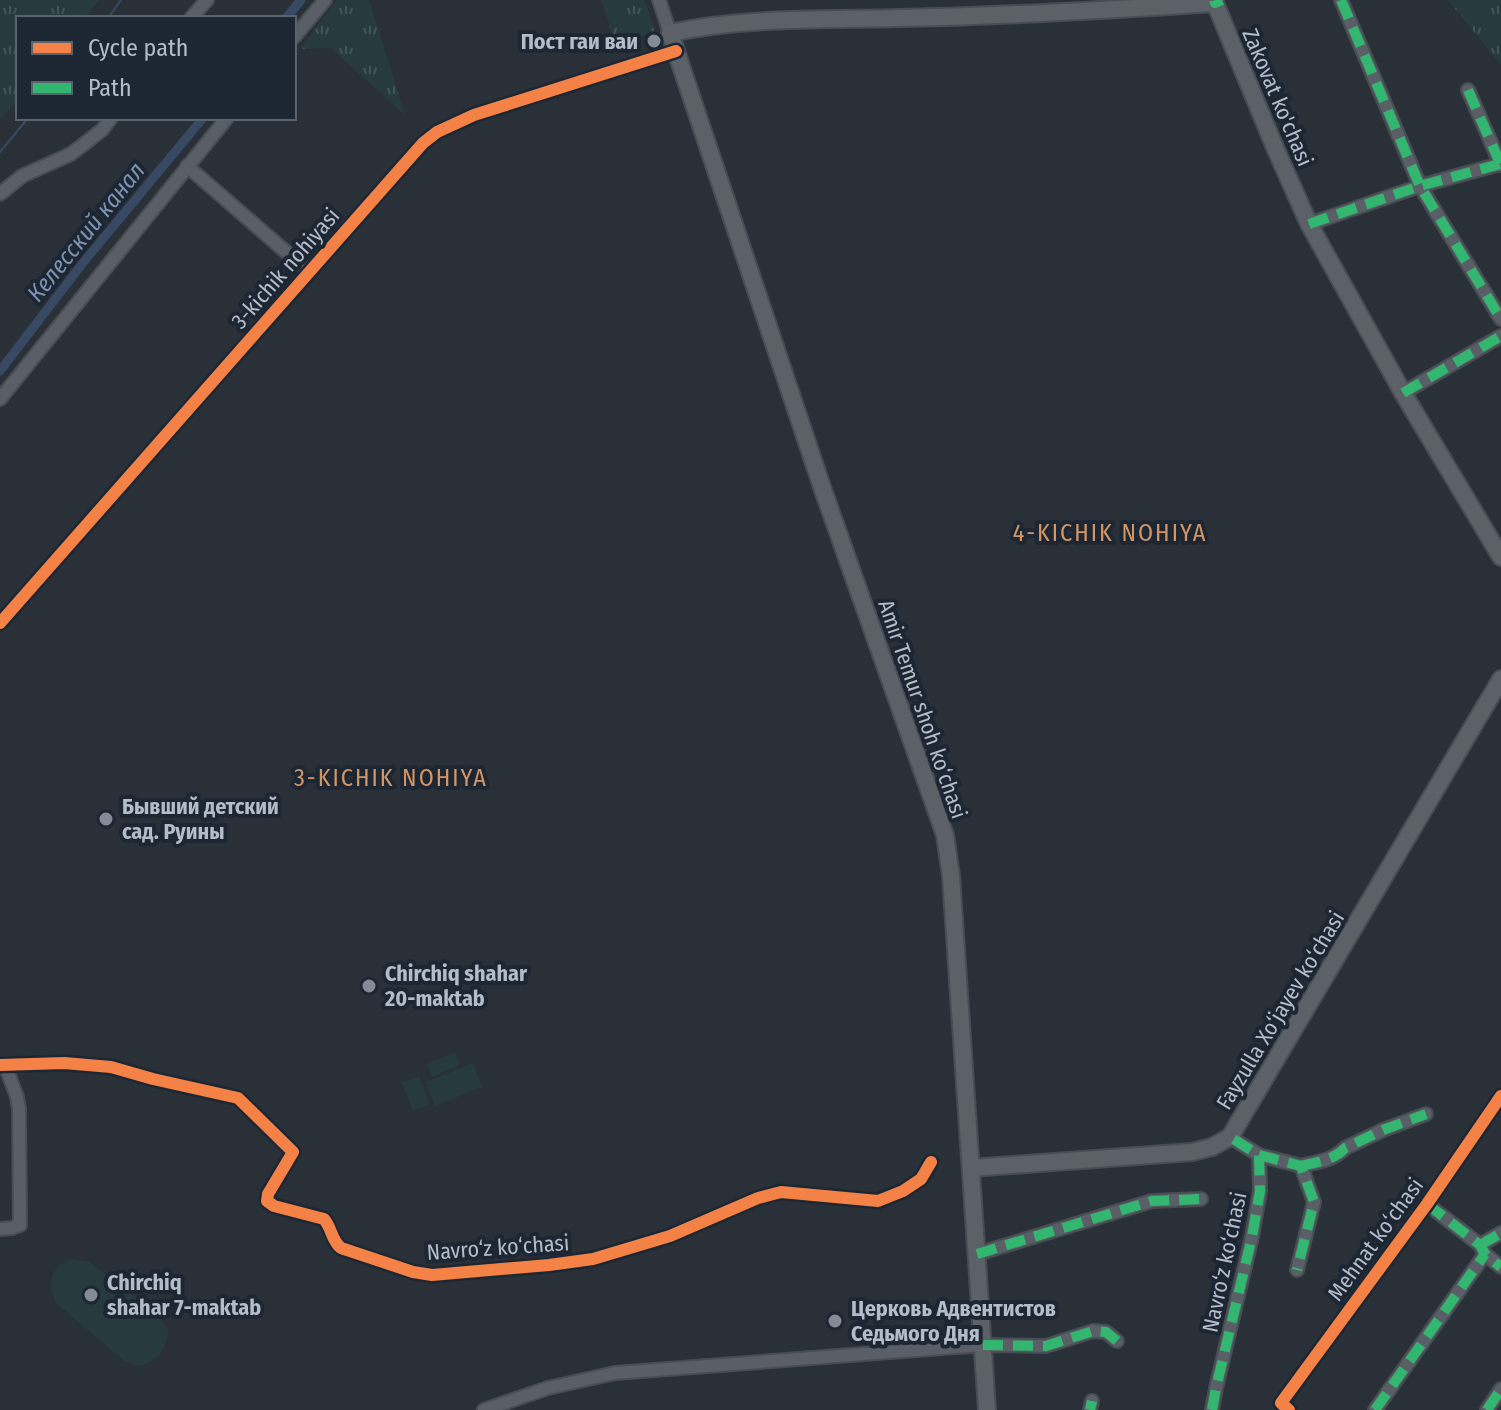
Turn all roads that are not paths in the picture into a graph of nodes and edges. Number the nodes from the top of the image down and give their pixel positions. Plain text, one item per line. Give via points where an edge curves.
1 (207, 0) edge
2 (325, 0) edge
3 (659, 0) edge
4 (1341, 0) edge
5 (1217, 1) edge
6 (193, 16) edge
7 (670, 33) junction
8 (296, 35) edge
9 (676, 51) junction
10 (1468, 90) dead end
11 (110, 120) edge
12 (225, 120) edge
13 (1501, 164) edge
14 (187, 166) junction
15 (1420, 186) junction
16 (0, 194) edge
17 (1309, 224) junction
18 (308, 271) junction
19 (1501, 319) edge
20 (1501, 336) edge
21 (1403, 393) junction
22 (0, 399) edge
23 (1501, 557) edge
24 (0, 623) edge
25 (1501, 679) edge
26 (2, 1065) edge
27 (1500, 1097) edge
28 (1426, 1114) dead end
29 (1230, 1137) junction
30 (1259, 1155) junction
31 (931, 1162) dead end
32 (1301, 1166) junction
33 (971, 1168) junction
34 (1201, 1199) dead end
35 (1427, 1204) junction
36 (0, 1229) edge
37 (1501, 1233) edge
38 (1482, 1250) junction
39 (977, 1254) junction
40 (1501, 1267) edge
41 (1297, 1270) dead end
42 (1117, 1341) dead end
43 (983, 1345) junction
44 (1501, 1389) edge
45 (1285, 1406) edge
46 (484, 1410) edge
47 (987, 1410) edge
48 (1212, 1410) edge
49 (1375, 1410) edge
50 (1487, 1410) edge

1 - 6 street
2 - 8 street
3 - 7 street
4 - 15 street
5 - 7 main road, Zakovat ko'chasi via 1088,12 767,22
5 - 17 main road, Zakovat ko'chasi
7 - 9 main road, Amir Temur shoh ko‘chasi
9 - 18 street, 3-kichik nohiyasi via 474,115 437,132
9 - 33 main road, Amir Temur shoh ko‘chasi via 945,835
10 - 13 street
11 - 16 street via 71,154 22,176
12 - 14 street
13 - 15 street
14 - 18 street
14 - 22 street
15 - 17 street
15 - 19 street
17 - 21 main road, Zakovat ko'chasi
18 - 24 street, 3-kichik nohiyasi
20 - 21 street
21 - 23 main road, Zakovat ko'chasi
25 - 29 main road, Fayzulla Xo‘jayev ko‘chasi
26 - 31 street, Navro‘z ko‘chasi via 111,1067 238,1098 293,1152 267,1201 324,1219 341,1248 432,1275 593,1259 670,1236 781,1192 878,1201 921,1179
26 - 36 street via 19,1109 20,1225
27 - 35 street, Mehnat ko‘chasi
28 - 32 street via 1328,1160
29 - 30 street
29 - 33 main road, Fayzulla Xo‘jayev ko‘chasi via 1192,1152
30 - 32 street
30 - 48 street, Navro‘z ko‘chasi via 1260,1191 1252,1237
32 - 41 street via 1314,1202
33 - 39 main road, Amir Temur shoh ko‘chasi
34 - 39 street via 1152,1201
35 - 38 street
35 - 45 street, Mehnat ko‘chasi
37 - 38 street
38 - 40 street
38 - 49 street
39 - 43 main road, Amir Temur shoh ko‘chasi
42 - 43 street via 1106,1332 1093,1331 1046,1346
43 - 46 street via 615,1373
43 - 47 main road, Amir Temur shoh ko‘chasi
44 - 50 street

